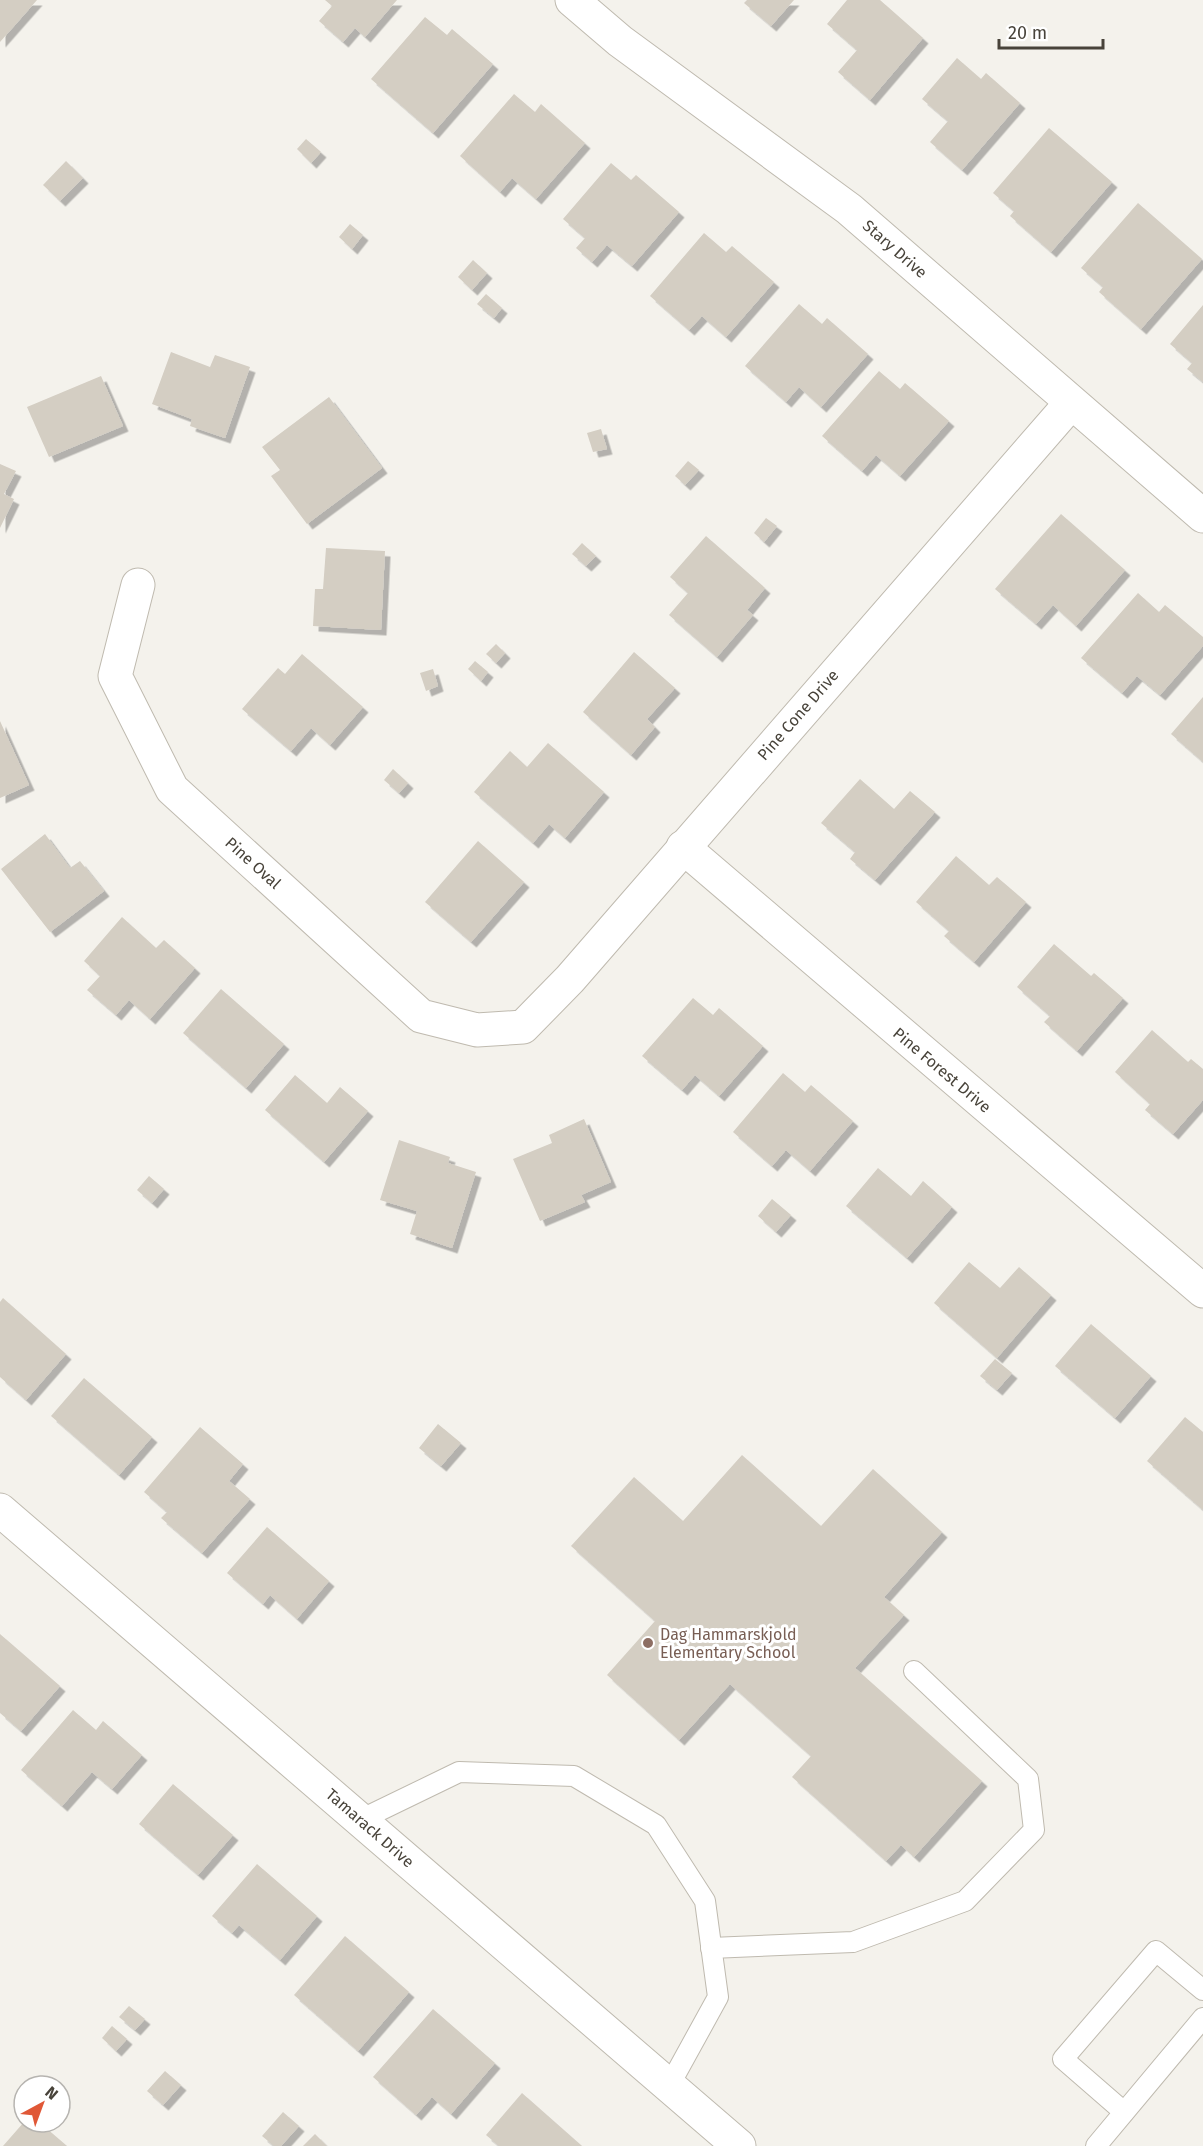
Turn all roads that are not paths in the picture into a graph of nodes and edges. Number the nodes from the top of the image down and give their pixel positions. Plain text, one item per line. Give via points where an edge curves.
1 (573, 0) edge
2 (1071, 402) junction
3 (1203, 516) edge
4 (138, 585) dead end
5 (683, 847) junction
6 (523, 1026) joint
7 (1203, 1291) edge
8 (0, 1510) edge
9 (914, 1671) dead end
10 (360, 1820) junction
11 (711, 1948) junction
12 (1203, 1990) edge
13 (1203, 2018) edge
14 (669, 2086) junction
15 (1124, 2112) junction
16 (739, 2146) edge
17 (1096, 2146) edge

1 - 2 street, Stary Drive via 620,41 849,209
2 - 3 street, Stary Drive
2 - 5 street, Pine Cone Drive
4 - 6 street, Pine Oval via 115,676 172,789 421,1016 477,1030
5 - 6 street, Pine Cone Drive via 570,979
5 - 7 street, Pine Forest Drive
8 - 10 street, Tamarack Drive
9 - 11 lane via 1028,1779 1034,1830 965,1901 853,1942
10 - 11 lane via 459,1772 574,1776 656,1825 705,1901
10 - 14 street, Tamarack Drive
11 - 14 lane via 718,1997
12 - 15 lane via 1156,1951 1064,2059
13 - 15 lane
14 - 16 street, Tamarack Drive
15 - 17 lane

